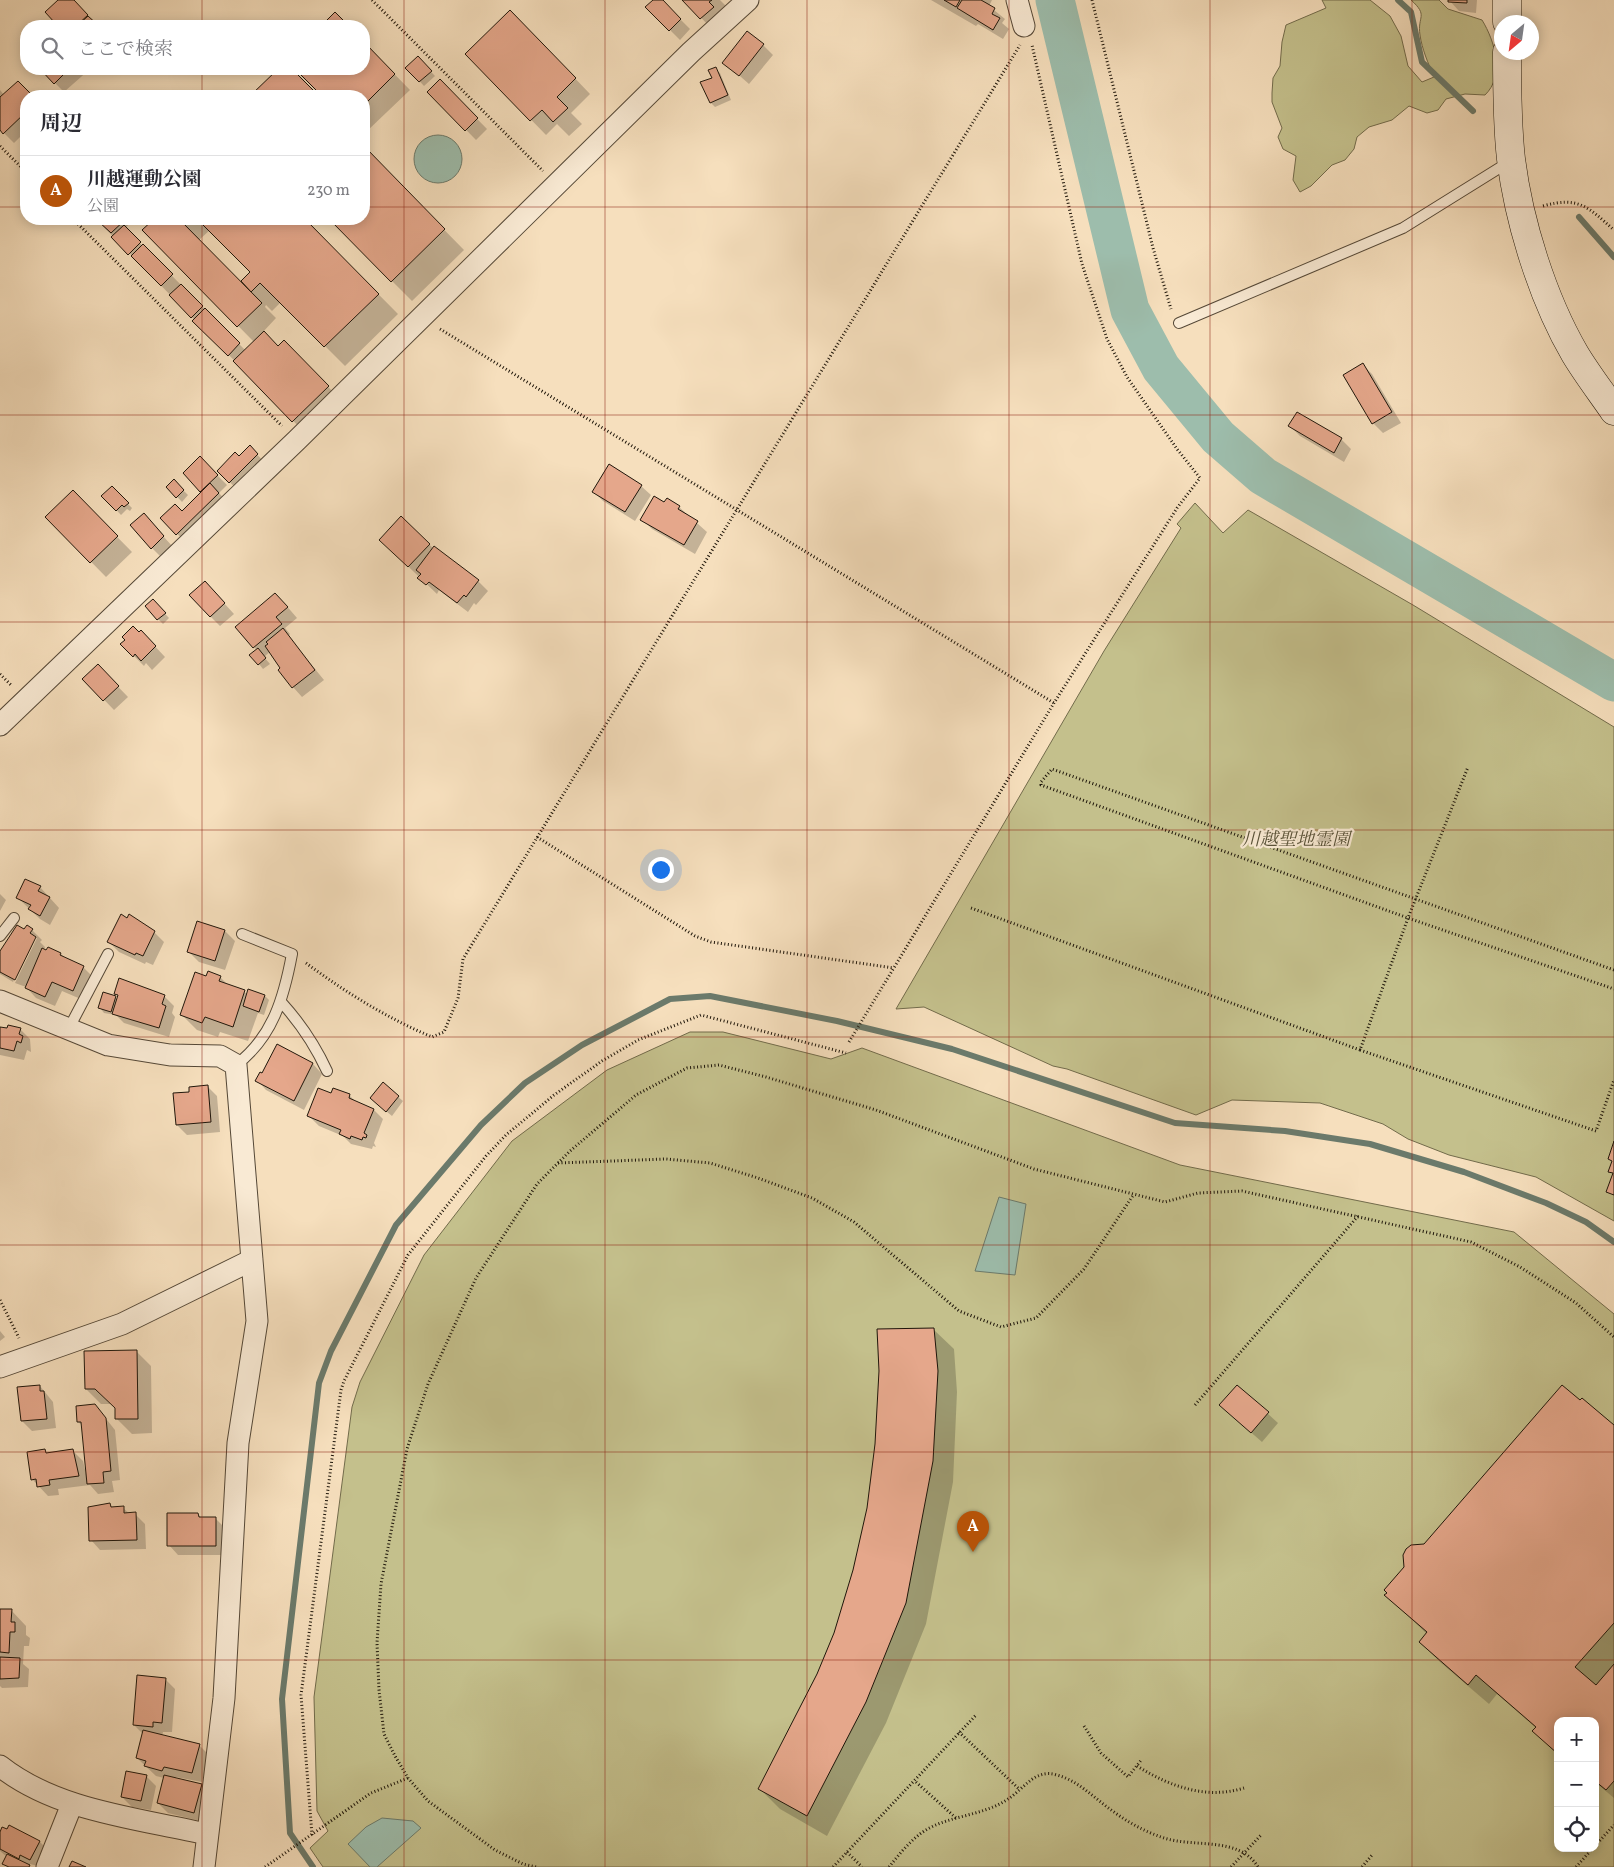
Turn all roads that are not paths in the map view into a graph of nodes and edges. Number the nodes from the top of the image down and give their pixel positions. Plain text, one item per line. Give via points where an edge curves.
1 (748, 0) edge
2 (1017, 0) edge
3 (1507, 0) edge
4 (1507, 15) edge
5 (1024, 26) road end
6 (1508, 60) edge
7 (1512, 160) junction
8 (1179, 323) road end
9 (1614, 411) edge
10 (0, 725) edge
11 (14, 918) dead end
12 (242, 934) dead end
13 (0, 936) edge
14 (108, 954) dead end
15 (0, 1001) edge
16 (282, 1003) junction
17 (68, 1030) junction
18 (236, 1065) junction
19 (327, 1071) dead end
20 (252, 1260) junction
21 (0, 1366) edge
22 (0, 1766) edge
23 (72, 1804) junction
24 (206, 1834) junction
25 (47, 1867) edge
26 (204, 1867) edge

1 - 10 street
2 - 5 street
3 - 4 street
6 - 7 street
7 - 8 lane via 1403,228
7 - 9 street via 1521,212 1546,294 1575,354
11 - 13 lane
12 - 16 lane via 292,954
14 - 17 lane
15 - 17 street
16 - 18 lane via 250,1054
16 - 19 lane via 302,1025
17 - 18 street via 108,1044 170,1055 220,1056
18 - 20 street
20 - 21 street via 122,1324
20 - 24 street via 257,1320 238,1443 224,1698
22 - 23 street via 17,1780
23 - 24 street
23 - 25 street
24 - 26 street

